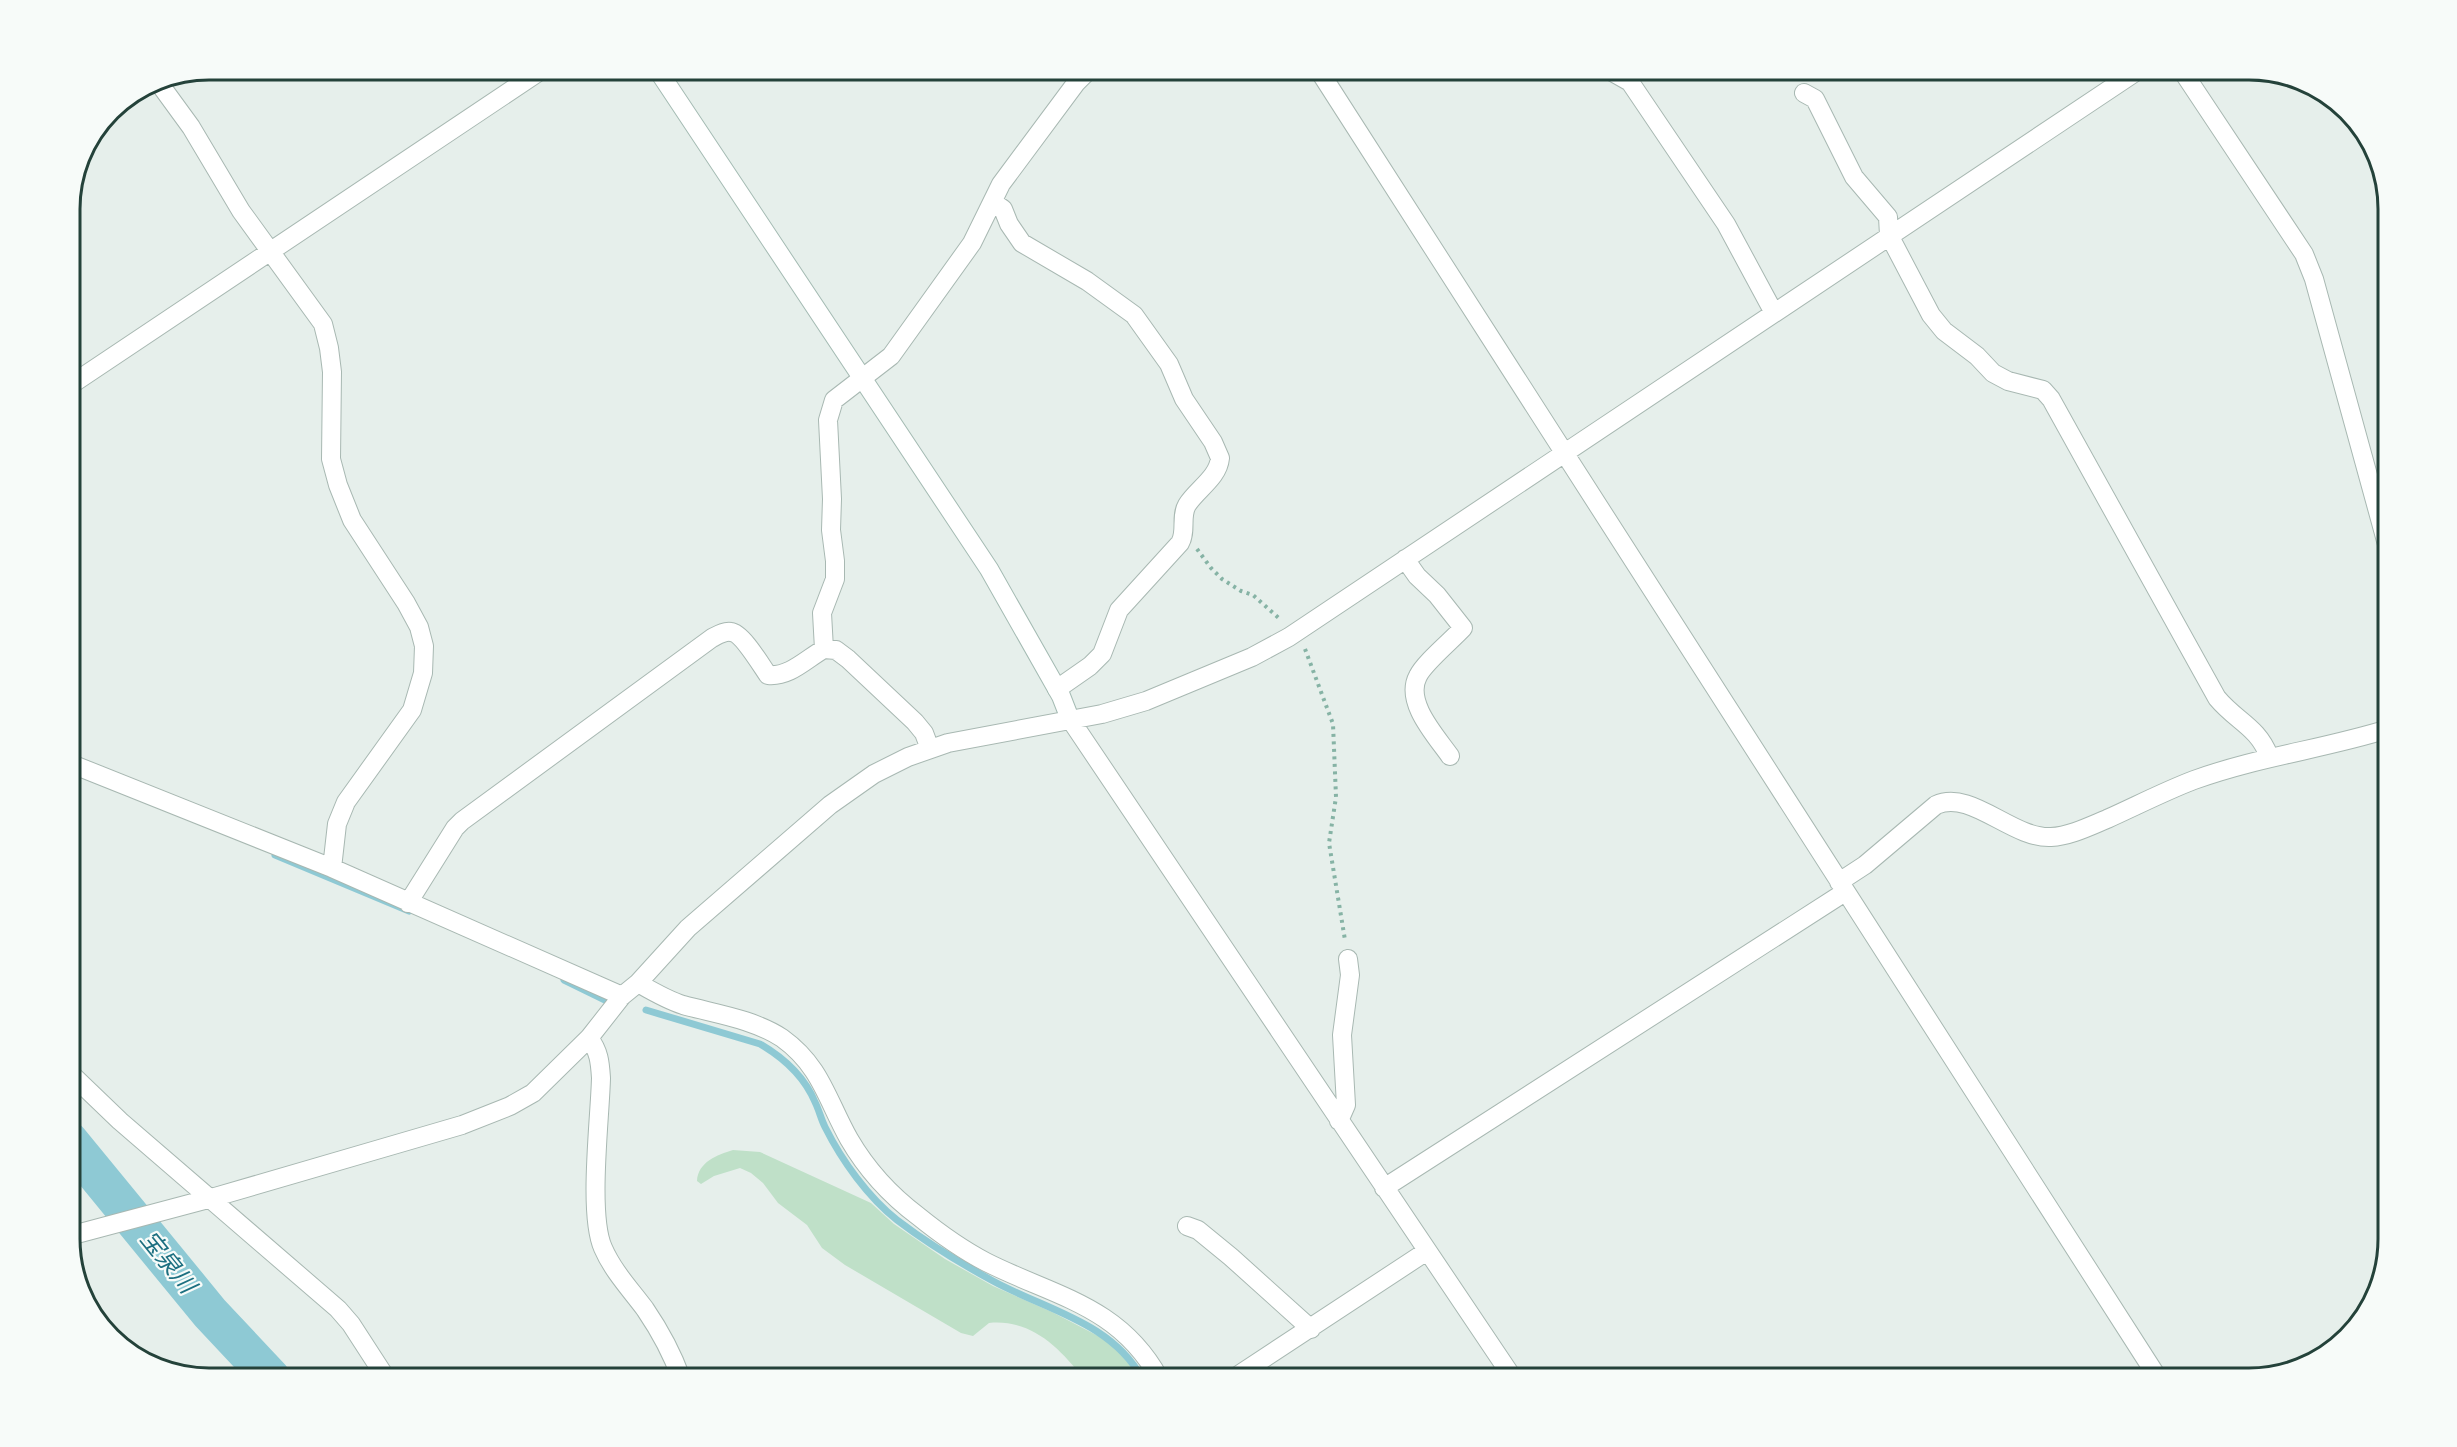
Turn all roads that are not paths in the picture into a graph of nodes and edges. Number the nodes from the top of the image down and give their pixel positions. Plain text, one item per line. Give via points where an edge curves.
1 (527, 80) edge
2 (664, 80) edge
3 (1073, 80) edge
4 (1325, 80) edge
5 (1626, 80) edge
6 (2123, 80) edge
7 (2188, 80) edge
8 (162, 88) edge
9 (1804, 93) dead end
10 (993, 202) junction
11 (1889, 235) junction
12 (270, 252) junction
13 (1774, 313) junction
14 (863, 378) junction
15 (80, 379) edge
16 (1564, 453) junction
17 (2377, 509) edge
18 (1405, 559) junction
19 (824, 649) junction
20 (1057, 689) junction
21 (1071, 719) junction
22 (2378, 732) edge
23 (930, 749) junction
24 (1450, 756) dead end
25 (2269, 756) junction
26 (80, 767) edge
27 (332, 868) junction
28 (1842, 887) junction
29 (408, 903) junction
30 (1348, 959) road end
31 (638, 983) junction
32 (622, 996) junction
33 (589, 1038) junction
34 (80, 1083) edge
35 (1339, 1121) junction
36 (1384, 1188) junction
37 (208, 1199) junction
38 (1187, 1226) dead end
39 (80, 1233) edge
40 (1427, 1251) junction
41 (1311, 1329) junction
42 (380, 1368) edge
43 (677, 1368) edge
44 (1152, 1368) edge
45 (1250, 1368) edge
46 (1506, 1368) edge
47 (2152, 1368) edge

1 - 12 street
2 - 14 street
3 - 10 street via 1001,184
4 - 16 street
5 - 13 street via 1726,224
6 - 11 street
7 - 17 street via 2304,254
8 - 12 street
9 - 11 street via 1815,99 1854,177 1888,217
10 - 14 street via 972,243 917,322 891,356
10 - 20 street via 1003,209 1022,243 1088,281 1134,315 1169,364 1184,399 1220,458 1215,472 1187,505 1180,543 1119,610 1102,654
11 - 13 street
11 - 25 street via 1931,315 1944,331 1993,373 2043,390 2051,399 2217,698 2254,730
12 - 15 street
12 - 27 street via 323,324 332,372 331,459 344,503 406,603 424,646 423,673 412,710 346,802 338,824
13 - 16 street
14 - 19 street via 834,400 828,420 831,530 836,561 822,613
14 - 20 street via 989,569
16 - 18 street
16 - 28 street
18 - 21 street via 1294,634 1252,657 1146,701
18 - 24 street via 1463,628 1418,675 1415,686 1421,713
19 - 23 street via 836,650 848,659 915,722
19 - 29 street via 778,676 768,675 739,636 731,632 712,638 462,821
20 - 21 street
21 - 23 street
21 - 35 street
22 - 25 street
23 - 31 street via 874,774 830,805 688,928
25 - 28 street via 2194,780 2093,824 2050,837 2033,835 1962,802 1947,800 1936,805
26 - 27 street
27 - 29 street
28 - 36 street
28 - 47 street
29 - 32 street
30 - 35 street via 1350,975 1342,1035 1346,1105
31 - 32 street
31 - 44 street via 680,1004 762,1028 795,1048 826,1089 850,1140 880,1183 899,1202 971,1254 1097,1312 1127,1336
32 - 33 street
33 - 37 street via 533,1093 510,1106 462,1125
33 - 43 street via 600,1058 596,1210 602,1246 669,1346
34 - 37 street
35 - 36 street
36 - 40 street
37 - 39 street
37 - 42 street via 338,1309
38 - 41 street via 1198,1230 1231,1257
40 - 41 street
40 - 46 street
41 - 45 street

